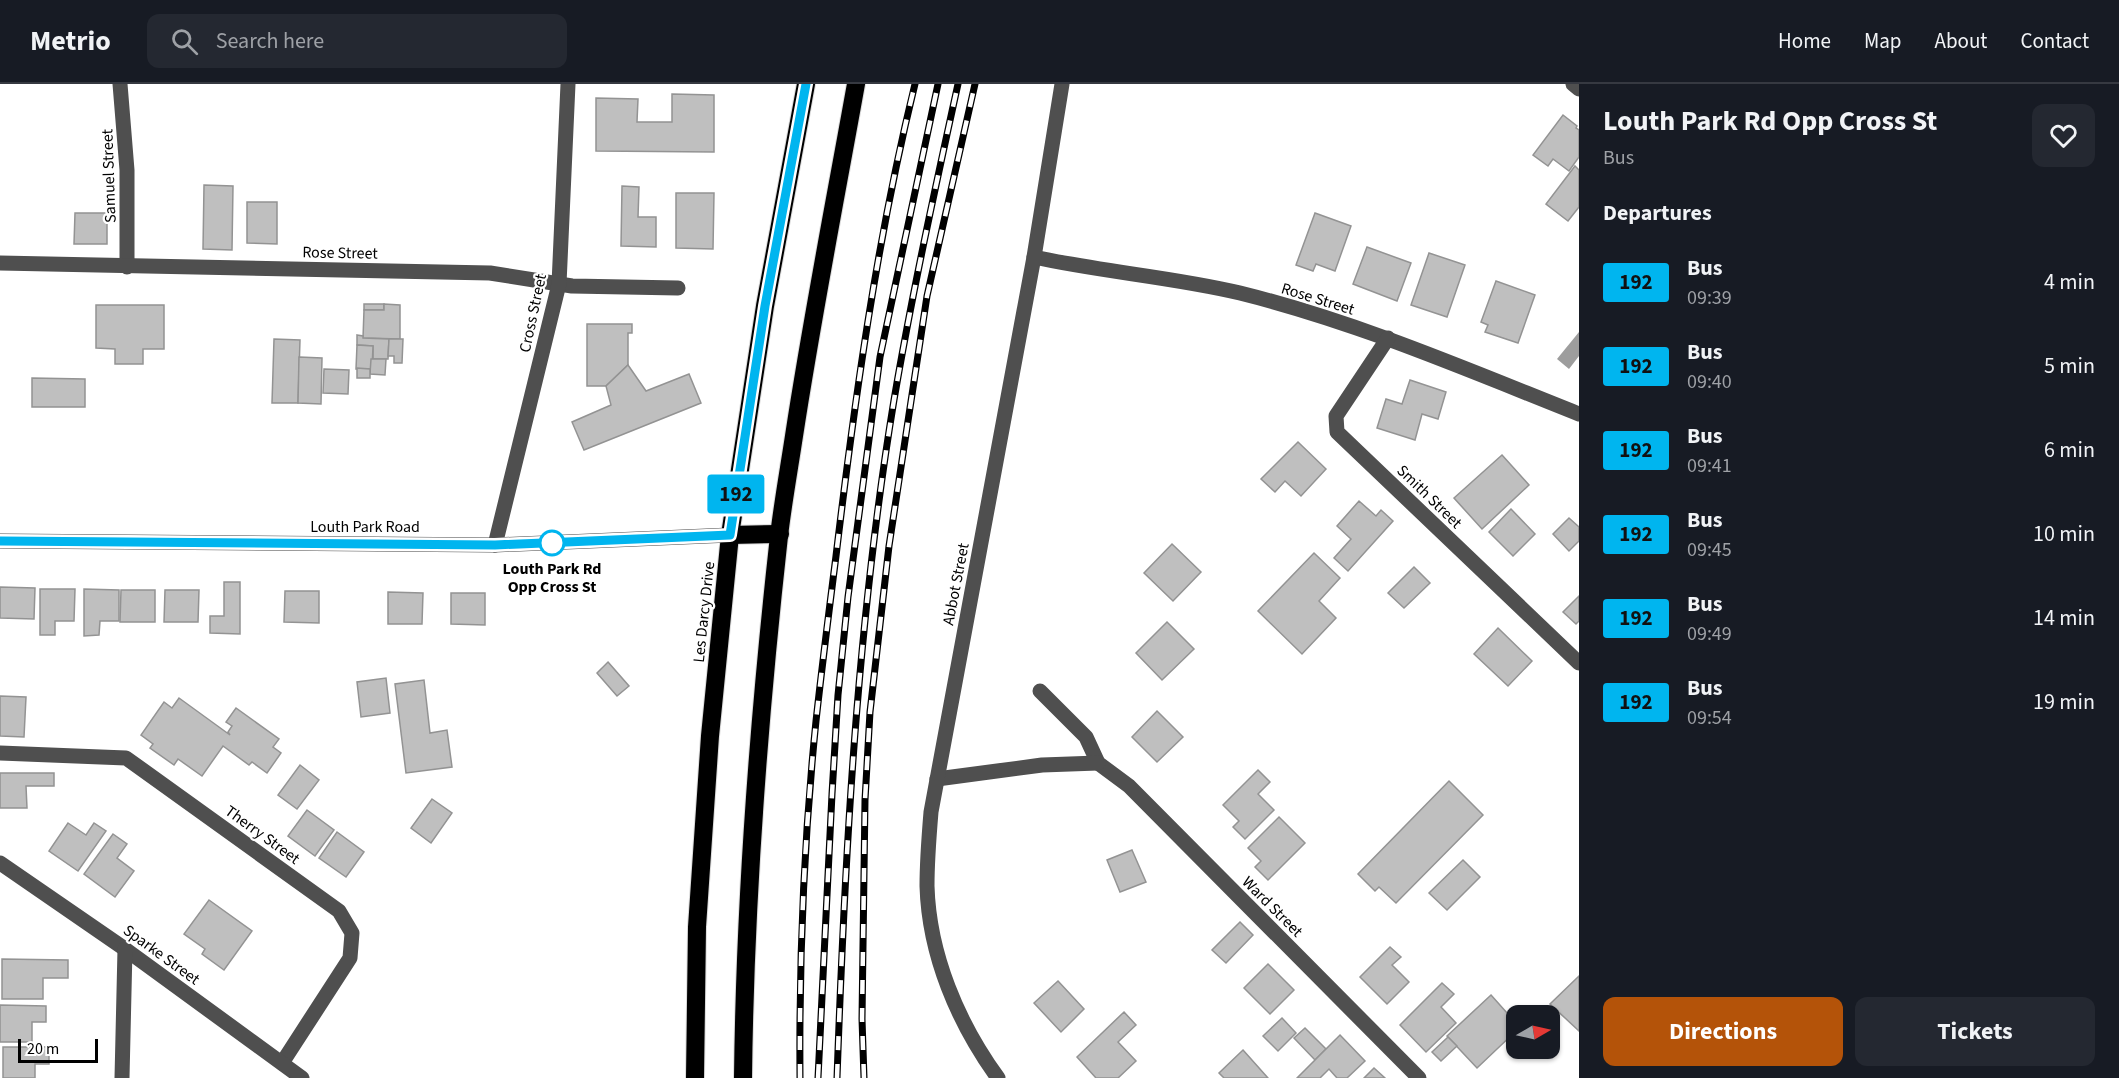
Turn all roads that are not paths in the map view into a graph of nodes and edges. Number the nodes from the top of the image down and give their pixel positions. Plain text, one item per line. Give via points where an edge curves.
1 (120, 84) edge
2 (568, 84) edge
3 (806, 84) edge
4 (856, 84) edge
5 (1062, 84) edge
6 (1573, 84) edge
7 (1579, 89) edge
8 (1034, 257) junction
9 (0, 263) edge
10 (127, 267) junction
11 (559, 284) junction
12 (678, 288) dead end
13 (1388, 338) junction
14 (1579, 414) edge
15 (780, 534) junction
16 (730, 535) junction
17 (0, 541) edge
18 (495, 545) junction
19 (1579, 663) edge
20 (1040, 691) dead end
21 (0, 753) edge
22 (1098, 763) junction
23 (937, 779) junction
24 (0, 863) edge
25 (125, 949) junction
26 (282, 1063) junction
27 (122, 1078) edge
28 (302, 1078) edge
29 (695, 1078) edge
30 (743, 1078) edge
31 (998, 1078) edge
32 (1419, 1078) edge

1 - 10 street, Samuel Street via 127,170
2 - 11 street, Cross Street
3 - 16 highway, Les Darcy Drive via 765,306
4 - 15 highway
5 - 8 street, Abbot Street
6 - 7 street
8 - 13 street, Rose Street via 1239,293
8 - 23 street, Abbot Street
9 - 10 street, Rose Street
10 - 11 street, Rose Street via 490,273
11 - 12 street, Rose Street
11 - 18 street, Cross Street
13 - 14 street, Rose Street
13 - 19 street, Smith Street via 1336,416 1337,432
15 - 16 highway
15 - 30 highway via 753,834
16 - 18 street, Louth Park Road
16 - 29 highway, Les Darcy Drive via 708,760 697,927
17 - 18 street, Louth Park Road
20 - 22 street, Ward Street via 1086,737
21 - 26 street, Therry Street via 126,758 339,911 352,933 350,958
22 - 23 street via 1042,765
22 - 32 street, Ward Street via 1129,786
23 - 31 street, Abbot Street via 927,850 931,926 956,1007
24 - 25 street, Sparke Street
25 - 26 street, Sparke Street
25 - 27 street
26 - 28 street, Sparke Street

